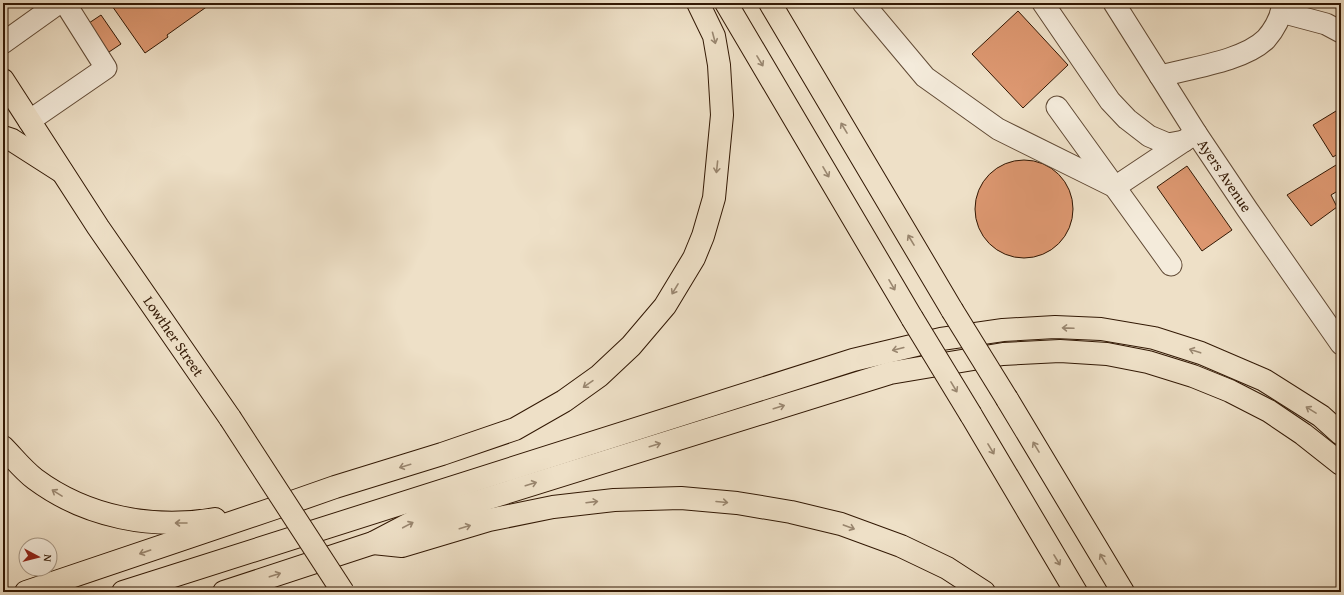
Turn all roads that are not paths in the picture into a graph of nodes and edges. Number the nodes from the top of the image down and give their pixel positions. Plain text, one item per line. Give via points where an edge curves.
1 (59, 3) edge
2 (65, 3) edge
3 (698, 3) edge
4 (726, 3) edge
5 (770, 3) edge
6 (863, 3) edge
7 (1043, 3) edge
8 (1114, 3) edge
9 (1282, 8) edge
10 (1341, 32) edge
11 (3, 43) edge
12 (1160, 76) junction
13 (3, 80) edge
14 (1057, 107) dead end
15 (29, 121) junction
16 (1190, 137) junction
17 (3, 138) edge
18 (62, 172) junction
19 (1115, 186) junction
20 (1171, 265) dead end
21 (1341, 344) edge
22 (1341, 434) edge
23 (3, 446) edge
24 (1341, 464) edge
25 (275, 508) junction
26 (373, 543) junction
27 (26, 592) edge
28 (123, 592) edge
29 (224, 592) edge
30 (344, 592) edge
31 (984, 592) edge
32 (1076, 592) edge
33 (1123, 592) edge

1 - 11 street
2 - 15 street via 106,68
3 -> 25 main road via 714,36 720,65 722,115 714,198 704,236 694,258 655,318 631,346 599,376 564,401 515,428
4 -> 32 main road, bridge
33 -> 5 main road, bridge
6 - 19 street via 925,77 998,128
7 - 16 street via 1110,101 1126,120 1149,136 1168,144
8 - 12 street, Ayers Avenue
9 - 10 street
9 - 12 street via 1267,38 1254,49 1232,58
12 - 16 street, Ayers Avenue
13 - 15 main road, Lowther Street
14 - 19 street
15 - 18 main road, Lowther Street
16 - 19 street
16 - 21 street, Ayers Avenue via 1251,216
17 - 18 main road via 12,140
18 - 30 main road, Lowther Street, bridge via 230,418
19 - 20 street
22 -> 28 main road via 1321,416 1264,380 1201,353 1154,338 1101,329 1055,327 1003,330 941,339 853,360
25 -> 23 main road via 195,523 159,523 121,518 61,496 34,479
26 -> 24 main road via 415,521 890,373 1003,354 1060,351 1107,354 1148,362 1193,376 1269,411
25 -> 27 main road
29 -> 26 main road
26 -> 31 main road via 402,546 489,520 553,507 614,500 681,498 737,503 841,524 902,546 947,568

